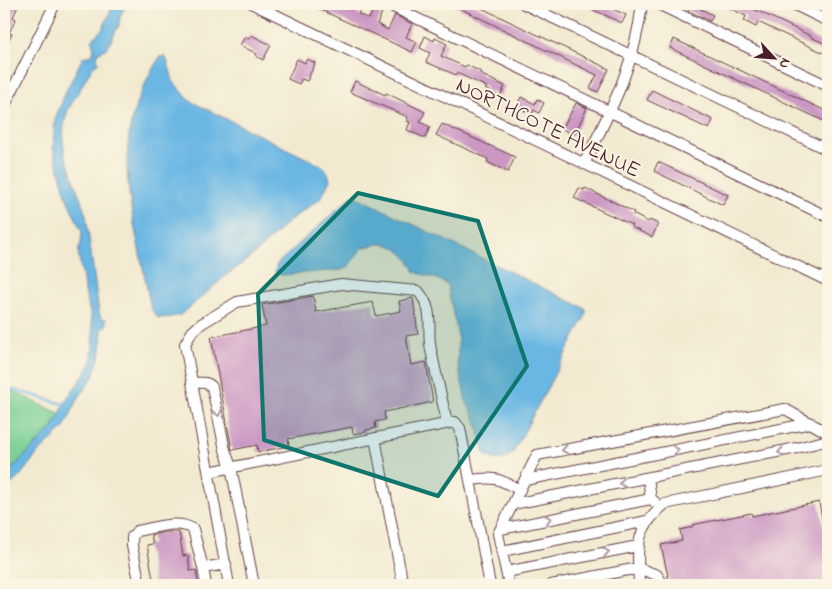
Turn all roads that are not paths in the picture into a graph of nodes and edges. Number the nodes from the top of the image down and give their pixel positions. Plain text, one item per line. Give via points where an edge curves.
1 (55, 4) edge
2 (253, 4) edge
3 (387, 4) edge
4 (524, 4) edge
5 (642, 4) edge
6 (658, 4) edge
7 (793, 4) edge
8 (828, 21) edge
9 (632, 56) junction
10 (828, 86) edge
11 (4, 107) edge
12 (610, 112) junction
13 (828, 150) edge
14 (584, 164) junction
15 (828, 217) edge
16 (828, 281) edge
17 (192, 383) junction
18 (447, 423) junction
19 (811, 424) junction
20 (828, 433) edge
21 (375, 438) junction
22 (828, 440) edge
23 (231, 467) junction
24 (828, 470) edge
25 (209, 472) junction
26 (648, 478) junction
27 (471, 480) junction
28 (525, 480) junction
29 (520, 490) junction
30 (651, 499) junction
31 (513, 504) junction
32 (660, 508) junction
33 (647, 522) junction
34 (500, 529) junction
35 (638, 546) junction
36 (502, 551) junction
37 (226, 564) junction
38 (203, 568) junction
39 (638, 568) junction
40 (506, 572) junction
41 (663, 584) dead end
42 (140, 585) edge
43 (206, 585) edge
44 (229, 585) edge
45 (254, 585) edge
46 (403, 585) edge
47 (490, 585) edge
48 (509, 585) edge
49 (551, 585) edge
50 (639, 585) edge

1 - 11 street
2 - 14 street, NORTHCOTE AVENUE
3 - 12 street
4 - 9 street
5 - 9 street
6 - 10 street
7 - 8 street
9 - 12 street
9 - 13 street
12 - 14 street
12 - 15 street
14 - 16 street, NORTHCOTE AVENUE
17 - 18 street via 185,344 201,324 238,302 341,284 409,289 418,291 430,313 430,347
17 -> 23 street via 204,382 212,387
17 - 25 street
18 - 21 street
18 - 27 street via 455,422 460,428
19 - 20 street
28 -> 19 street
19 -> 28 street via 785,409 537,455
21 - 23 street
21 - 46 street
22 -> 26 street
23 - 25 street
23 - 45 street
24 - 32 street via 664,504
25 - 37 street
26 - 30 street
26 -> 31 street
27 - 29 street via 491,478
27 - 47 street
28 - 29 street
29 - 31 street
30 - 32 street
34 -> 30 street
31 - 34 street
32 - 33 street
33 - 35 street
33 - 36 street
34 - 36 street
35 - 39 street
40 -> 35 street
36 - 40 street
37 - 38 street
37 - 44 street
38 - 42 street via 193,529 188,526 181,524 137,531 132,537 132,546
38 - 43 street
39 - 41 street via 657,575
39 - 49 street
39 - 50 street
40 - 48 street

